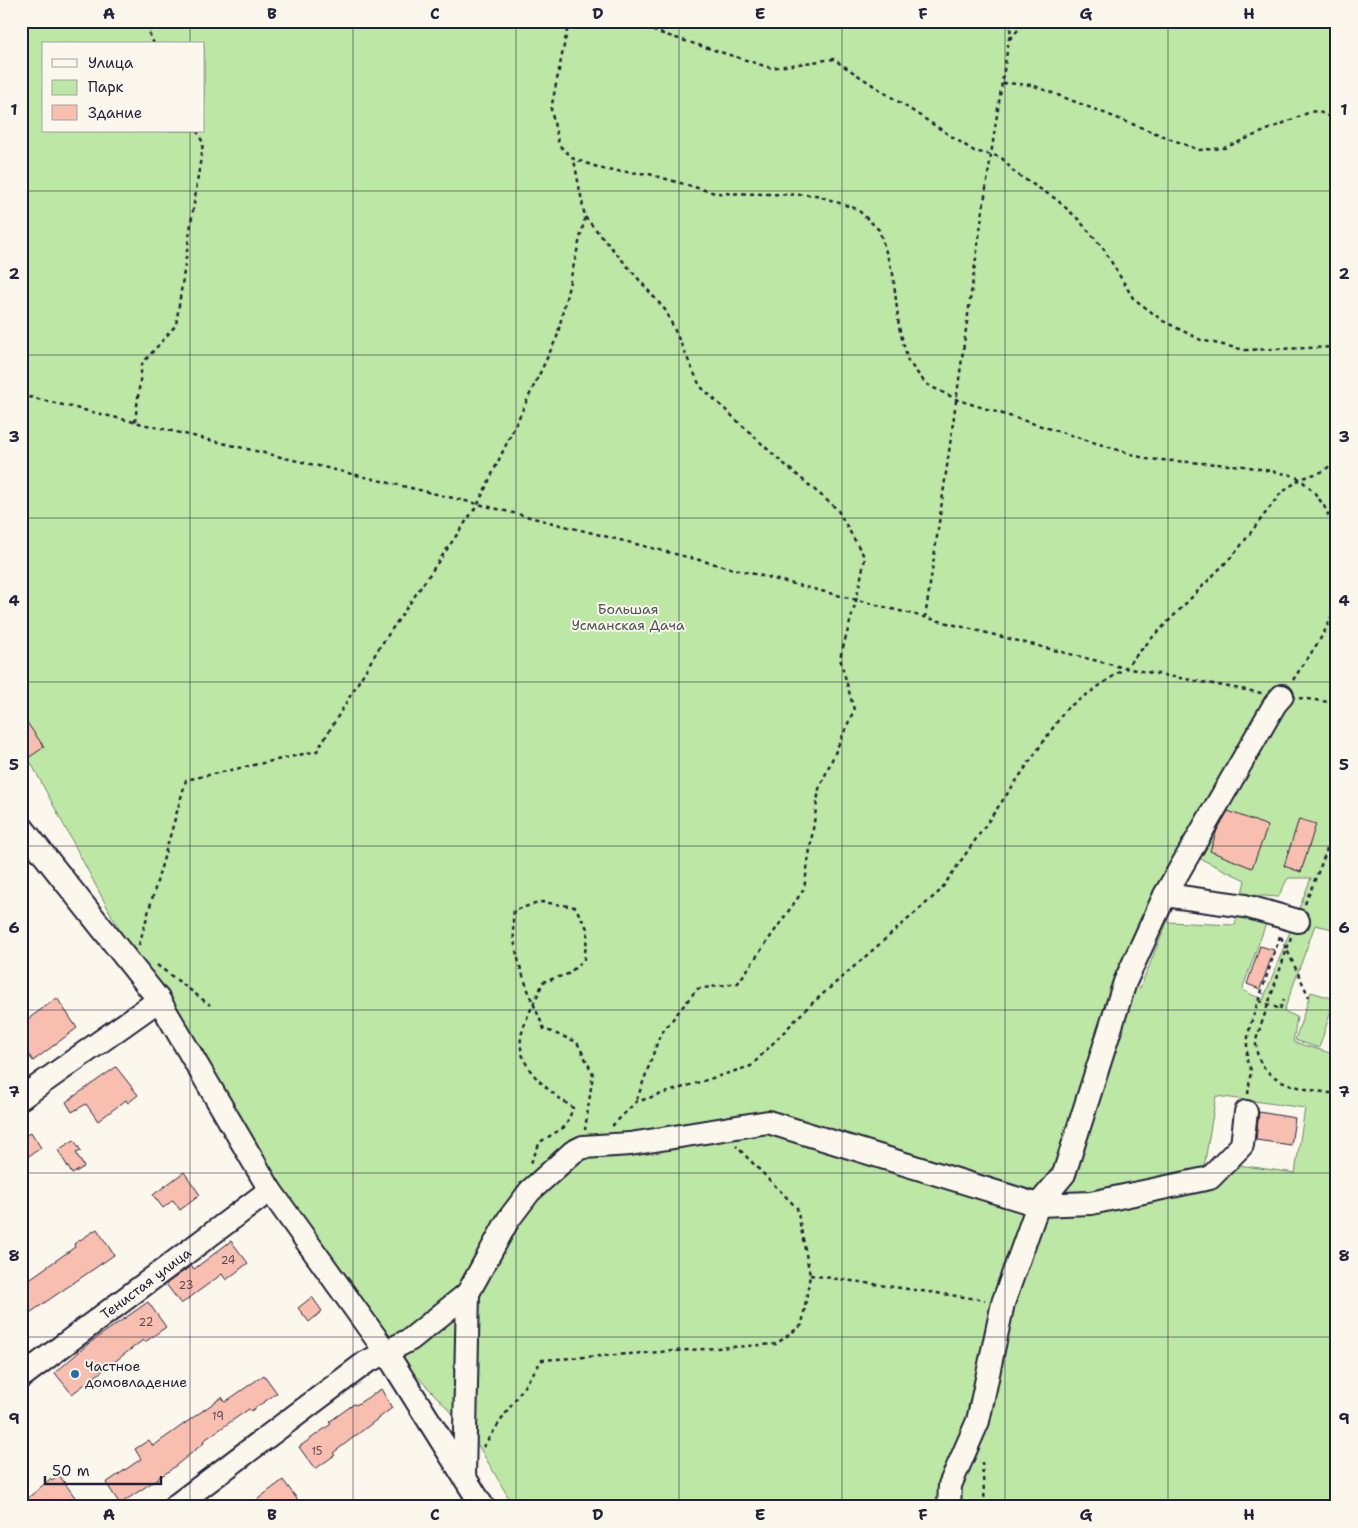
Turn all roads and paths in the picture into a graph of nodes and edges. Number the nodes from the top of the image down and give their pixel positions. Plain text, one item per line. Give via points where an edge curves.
1 (156, 21) edge
2 (568, 21) edge
3 (622, 21) edge
4 (1012, 21) edge
5 (1026, 21) edge
6 (1322, 21) edge
7 (1337, 29) edge
8 (1009, 40) junction
9 (153, 42) edge
10 (1003, 83) junction
11 (1337, 120) edge
12 (198, 132) edge
13 (992, 154) junction
14 (574, 159) junction
15 (585, 217) junction
16 (1337, 347) edge
17 (21, 395) edge
18 (958, 400) junction
19 (135, 422) junction
20 (1337, 459) edge
21 (1300, 479) junction
22 (478, 504) junction
23 (1337, 534) edge
24 (1337, 595) edge
25 (856, 601) junction
26 (925, 619) junction
27 (1125, 668) junction
28 (1282, 696) junction
29 (1337, 703) edge
30 (1337, 804) edge
31 (21, 826) edge
32 (29, 854) edge
33 (1165, 895) junction
34 (1298, 921) junction
35 (1286, 948) junction
36 (137, 951) dead end
37 (152, 962) dead end
38 (1262, 993) dead end
39 (1309, 996) dead end
40 (1284, 999) dead end
41 (159, 1000) junction
42 (210, 1005) dead end
43 (534, 1005) junction
44 (1337, 1094) edge
45 (21, 1098) edge
46 (636, 1102) junction
47 (1246, 1112) joint
48 (719, 1129) junction
49 (630, 1144) junction
50 (583, 1146) junction
51 (529, 1168) dead end
52 (270, 1190) junction
53 (1038, 1205) junction
54 (810, 1275) junction
55 (468, 1293) junction
56 (1003, 1303) junction
57 (386, 1352) junction
58 (21, 1377) edge
59 (481, 1451) dead end
60 (981, 1459) dead end
61 (464, 1476) junction
62 (174, 1507) edge
63 (483, 1507) edge
64 (949, 1507) edge
65 (985, 1507) edge

1 - 9 path via 148,31
2 - 14 path via 551,110 559,146
3 - 13 path via 771,68 833,59 974,151
4 - 8 path
5 - 8 path
6 - 7 path
8 - 10 path
10 - 11 path via 1032,85 1199,150 1224,148 1310,112 1317,111
10 - 13 path
12 - 19 path via 203,142 176,325 142,364
13 - 16 path via 1000,157 1014,174 1056,199 1078,219 1103,248 1133,298 1163,321 1201,340 1245,350
13 - 18 path
14 - 15 path
14 - 18 path via 606,170 649,174 715,193 816,195 857,208 879,230 894,274 899,328 908,361 926,384
15 - 22 path via 557,337
15 - 25 path via 666,311 700,386 837,509 865,558
17 - 19 path
18 - 21 path via 1148,459 1244,466
18 - 26 path
19 - 22 path
20 - 21 path via 1324,471
21 - 23 path via 1324,506
21 - 27 path via 1280,494 1236,552
22 - 25 path
22 - 36 path via 379,648 317,751 186,780
24 - 28 path via 1322,634
25 - 26 path
25 - 46 path via 840,658 854,710 819,788 804,889 738,983 697,989 660,1035
26 - 27 path
27 - 28 path
27 - 46 path via 1066,709 940,891 808,1007 751,1066
28 - 29 path
28 - 33 street
30 - 34 path via 1335,827
31 - 32 street
32 - 41 street
33 - 34 street via 1246,906
33 - 53 street via 1125,982 1064,1174
34 - 35 path
35 - 39 path
35 - 44 path via 1256,1040 1256,1058 1264,1069 1282,1082
35 - 47 path via 1280,935 1250,1026 1247,1052 1251,1070
37 - 42 path
38 - 40 path, bridge via 1259,1001 1280,1009
41 - 45 street
41 - 52 street
43 - 43 path via 512,927 514,910 542,902 575,907 588,930 584,960 568,974 543,982
43 - 50 path via 544,1029 577,1042 592,1074
43 - 51 path via 522,1030 522,1053 537,1081 573,1108 566,1126 540,1142
46 - 49 path via 612,1125
47 - 53 street via 1242,1144 1210,1178 1091,1203
48 - 49 street
48 - 53 street via 775,1123
48 - 54 path via 797,1208
49 - 50 street
50 - 55 street via 530,1191 508,1220
52 - 57 street
52 - 58 street, Тенистая улица
53 - 56 street
54 - 56 path
54 - 59 path via 802,1325 776,1344 542,1360
55 - 57 street via 411,1339
55 - 61 street
56 - 64 street via 978,1421 950,1484
57 - 61 street
57 - 62 street via 364,1363
60 - 65 path
61 - 63 street

